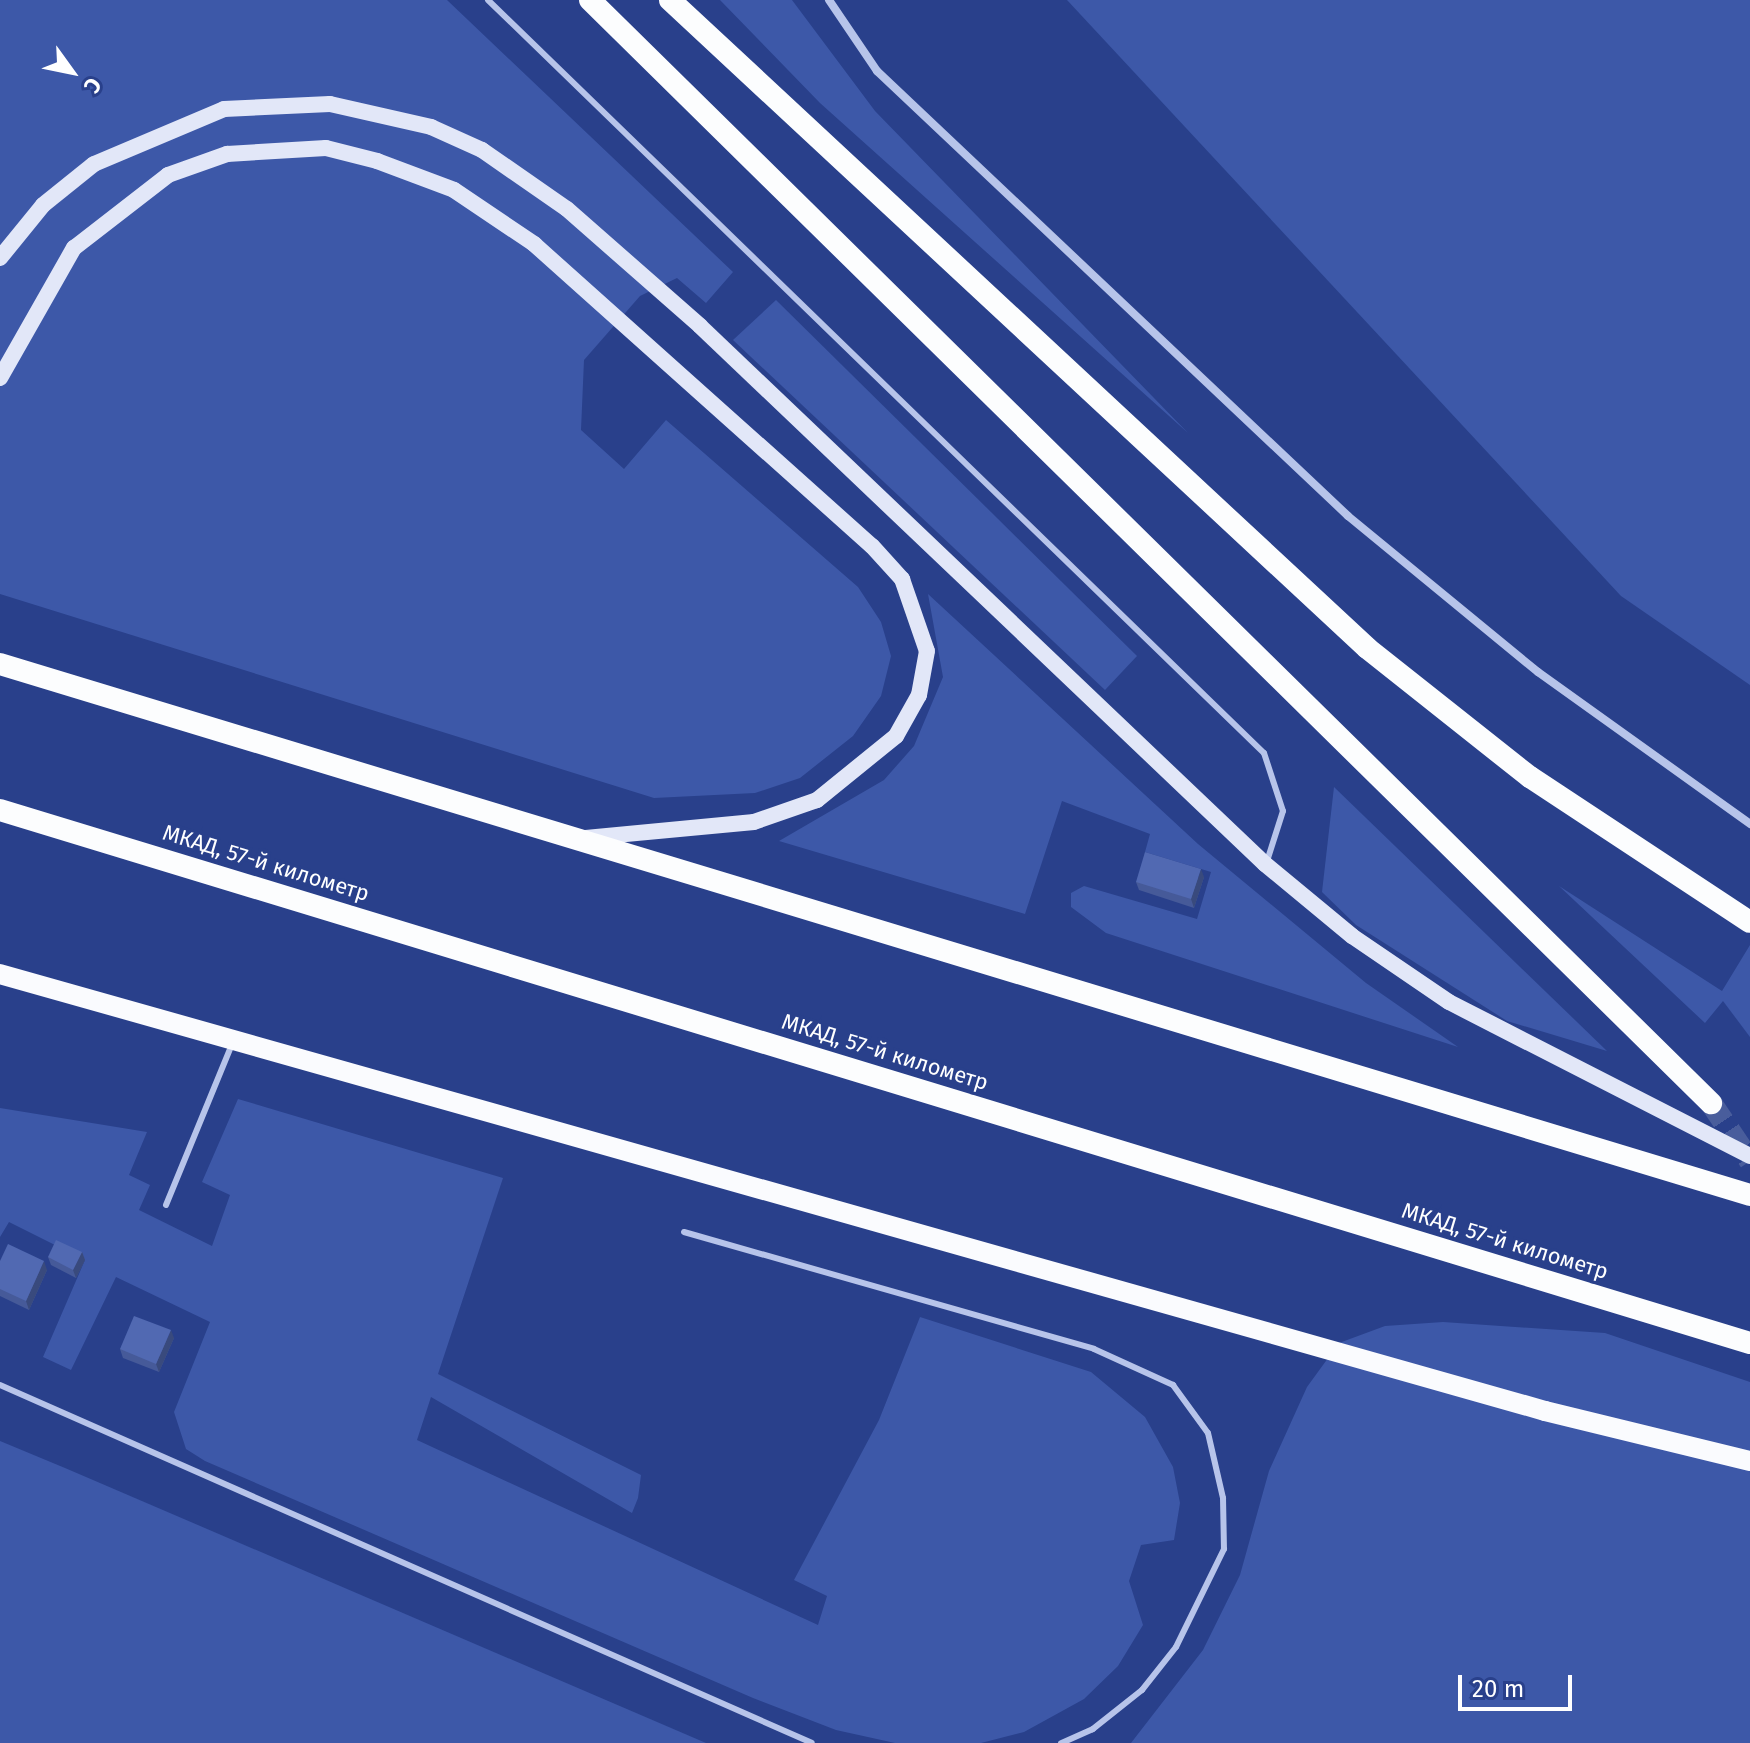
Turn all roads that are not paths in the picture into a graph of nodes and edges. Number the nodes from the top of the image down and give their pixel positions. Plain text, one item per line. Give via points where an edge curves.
1 (488, 0) edge
2 (590, 0) edge
3 (670, 0) edge
4 (829, 0) edge
5 (0, 258) edge
6 (0, 378) edge
7 (0, 664) edge
8 (3, 811) edge
9 (1750, 824) edge
10 (572, 840) junction
11 (1265, 864) junction
12 (1750, 922) edge
13 (0, 974) edge
14 (233, 1040) junction
15 (1711, 1103) tunnel mouth
16 (1750, 1156) edge
17 (1750, 1195) edge
18 (166, 1205) dead end
19 (684, 1232) dead end
20 (1750, 1343) edge
21 (0, 1385) edge
22 (1750, 1461) edge
23 (812, 1743) edge
24 (1061, 1743) edge

1 - 11 lane via 1264,753 1283,811
2 - 15 highway
3 - 12 highway via 1367,648 1530,777
4 - 9 street via 877,71 1348,516 1538,672
5 - 11 main road via 43,205 94,164 154,133 224,109 330,104 431,127 482,150 567,209 700,326
6 - 10 main road via 74,248 123,203 168,175 227,154 326,148 454,190 534,244 670,362 902,579 927,651 919,695 896,736 817,800 754,822
7 - 10 highway
8 - 20 highway, МКАД, 57-й километр
10 - 17 highway
11 - 16 main road via 1352,936 1449,1002
13 - 14 main road
14 - 18 lane
14 - 22 main road via 1545,1411
19 - 24 lane via 1094,1349 1173,1385 1208,1433 1223,1498 1224,1549 1176,1647 1142,1690 1093,1729
21 - 23 lane

